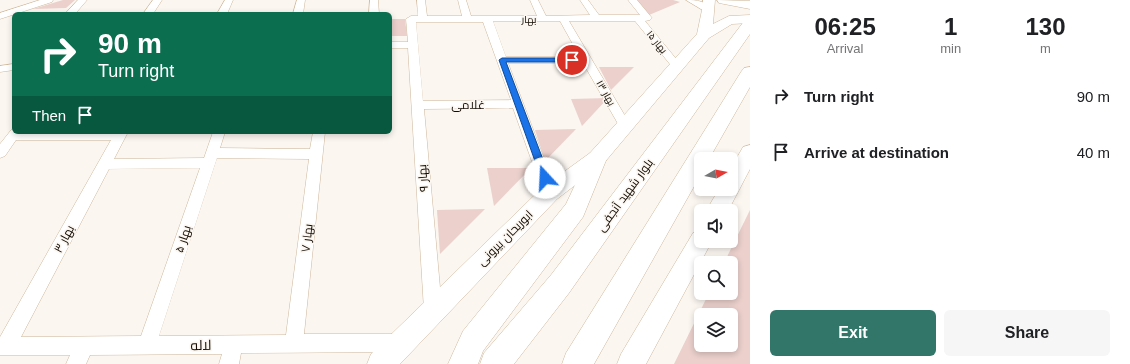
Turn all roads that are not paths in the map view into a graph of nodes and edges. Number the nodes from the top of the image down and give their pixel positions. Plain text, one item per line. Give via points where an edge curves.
1 (49, 0) edge
2 (83, 0) edge
3 (158, 0) edge
4 (229, 0) edge
5 (302, 0) edge
6 (374, 0) edge
7 (421, 0) edge
8 (462, 0) edge
9 (534, 0) edge
10 (584, 0) edge
11 (632, 0) edge
12 (690, 0) edge
13 (723, 0) edge
14 (709, 5) edge
15 (750, 5) edge
16 (12, 12) edge
17 (12, 12) edge
18 (72, 12) edge
19 (149, 12) edge
20 (223, 12) edge
21 (299, 12) edge
22 (374, 12) edge
23 (0, 16) edge
24 (643, 18) junction
25 (411, 19) joint
26 (423, 19) junction
27 (467, 19) junction
28 (487, 19) junction
29 (543, 19) junction
30 (563, 19) junction
31 (597, 19) junction
32 (750, 19) edge
33 (750, 23) edge
34 (704, 35) junction
35 (392, 45) edge
36 (413, 45) junction
37 (502, 60) junction
38 (586, 60) junction
39 (677, 66) junction
40 (12, 67) edge
41 (0, 69) edge
42 (746, 78) edge
43 (518, 104) junction
44 (417, 105) junction
45 (625, 126) junction
46 (15, 134) edge
47 (121, 134) edge
48 (218, 134) edge
49 (319, 134) edge
50 (750, 152) edge
51 (0, 153) edge
52 (317, 154) junction
53 (210, 158) junction
54 (596, 158) junction
55 (105, 164) junction
56 (738, 173) edge
57 (550, 193) junction
58 (697, 248) edge
59 (433, 310) junction
60 (401, 343) junction
61 (233, 344) junction
62 (294, 344) junction
63 (148, 345) junction
64 (3, 346) edge
65 (84, 346) junction
66 (76, 364) edge
67 (229, 364) edge
68 (381, 364) edge
69 (463, 364) edge
70 (495, 364) edge
71 (578, 364) edge
72 (632, 364) edge

1 - 16 street
2 - 18 street
3 - 19 street
4 - 20 street
5 - 21 street
6 - 22 street
7 - 26 street
8 - 27 street
9 - 29 street
10 - 31 street
11 - 24 street, بهار ۱۵
12 - 14 street
13 - 15 main road
14 - 34 main road, ابوریحان بیرونی
17 - 23 street
24 - 31 street, بهار
24 - 39 street, بهار ۱۵
25 - 26 street, بهار
25 - 36 street, بهار ۹
26 - 27 street, بهار
27 - 28 street, بهار
28 - 29 street, بهار
28 - 37 street
29 - 30 street, بهار
30 - 31 street, بهار
30 - 38 street, بهار ۱۳
32 - 34 main road via 729,20
33 - 70 main road, بلوار شهید آنجفی via 560,284
34 - 39 main road, ابوریحان بیرونی
35 - 36 street
36 - 44 street, بهار ۹
37 - 38 street
37 - 43 street
38 - 45 street, بهار ۱۳
39 - 45 main road, ابوریحان بیرونی
40 - 41 street
42 - 71 main road
43 - 44 street, غلامی
43 - 57 street
44 - 59 street, بهار ۹
45 - 54 main road, ابوریحان بیرونی
46 - 47 street
46 - 51 street
47 - 55 street, بهار ۳
48 - 53 street, بهار ۵
49 - 52 street, بهار ۷
50 - 56 main road
52 - 53 street
52 - 62 street, بهار ۷
53 - 55 street
53 - 63 street, بهار ۵
54 - 57 main road, ابوریحان بیرونی
54 - 69 main road via 576,210 473,341
55 - 64 street, بهار ۳
57 - 59 main road, ابوریحان بیرونی
58 - 72 main road
59 - 60 main road, ابوریحان بیرونی
60 - 62 street, لاله
60 - 68 main road, ابوریحان بیرونی
61 - 62 street, لاله
61 - 63 street, لاله
61 - 67 street
63 - 65 street, لاله
64 - 65 street, لاله
65 - 66 street

